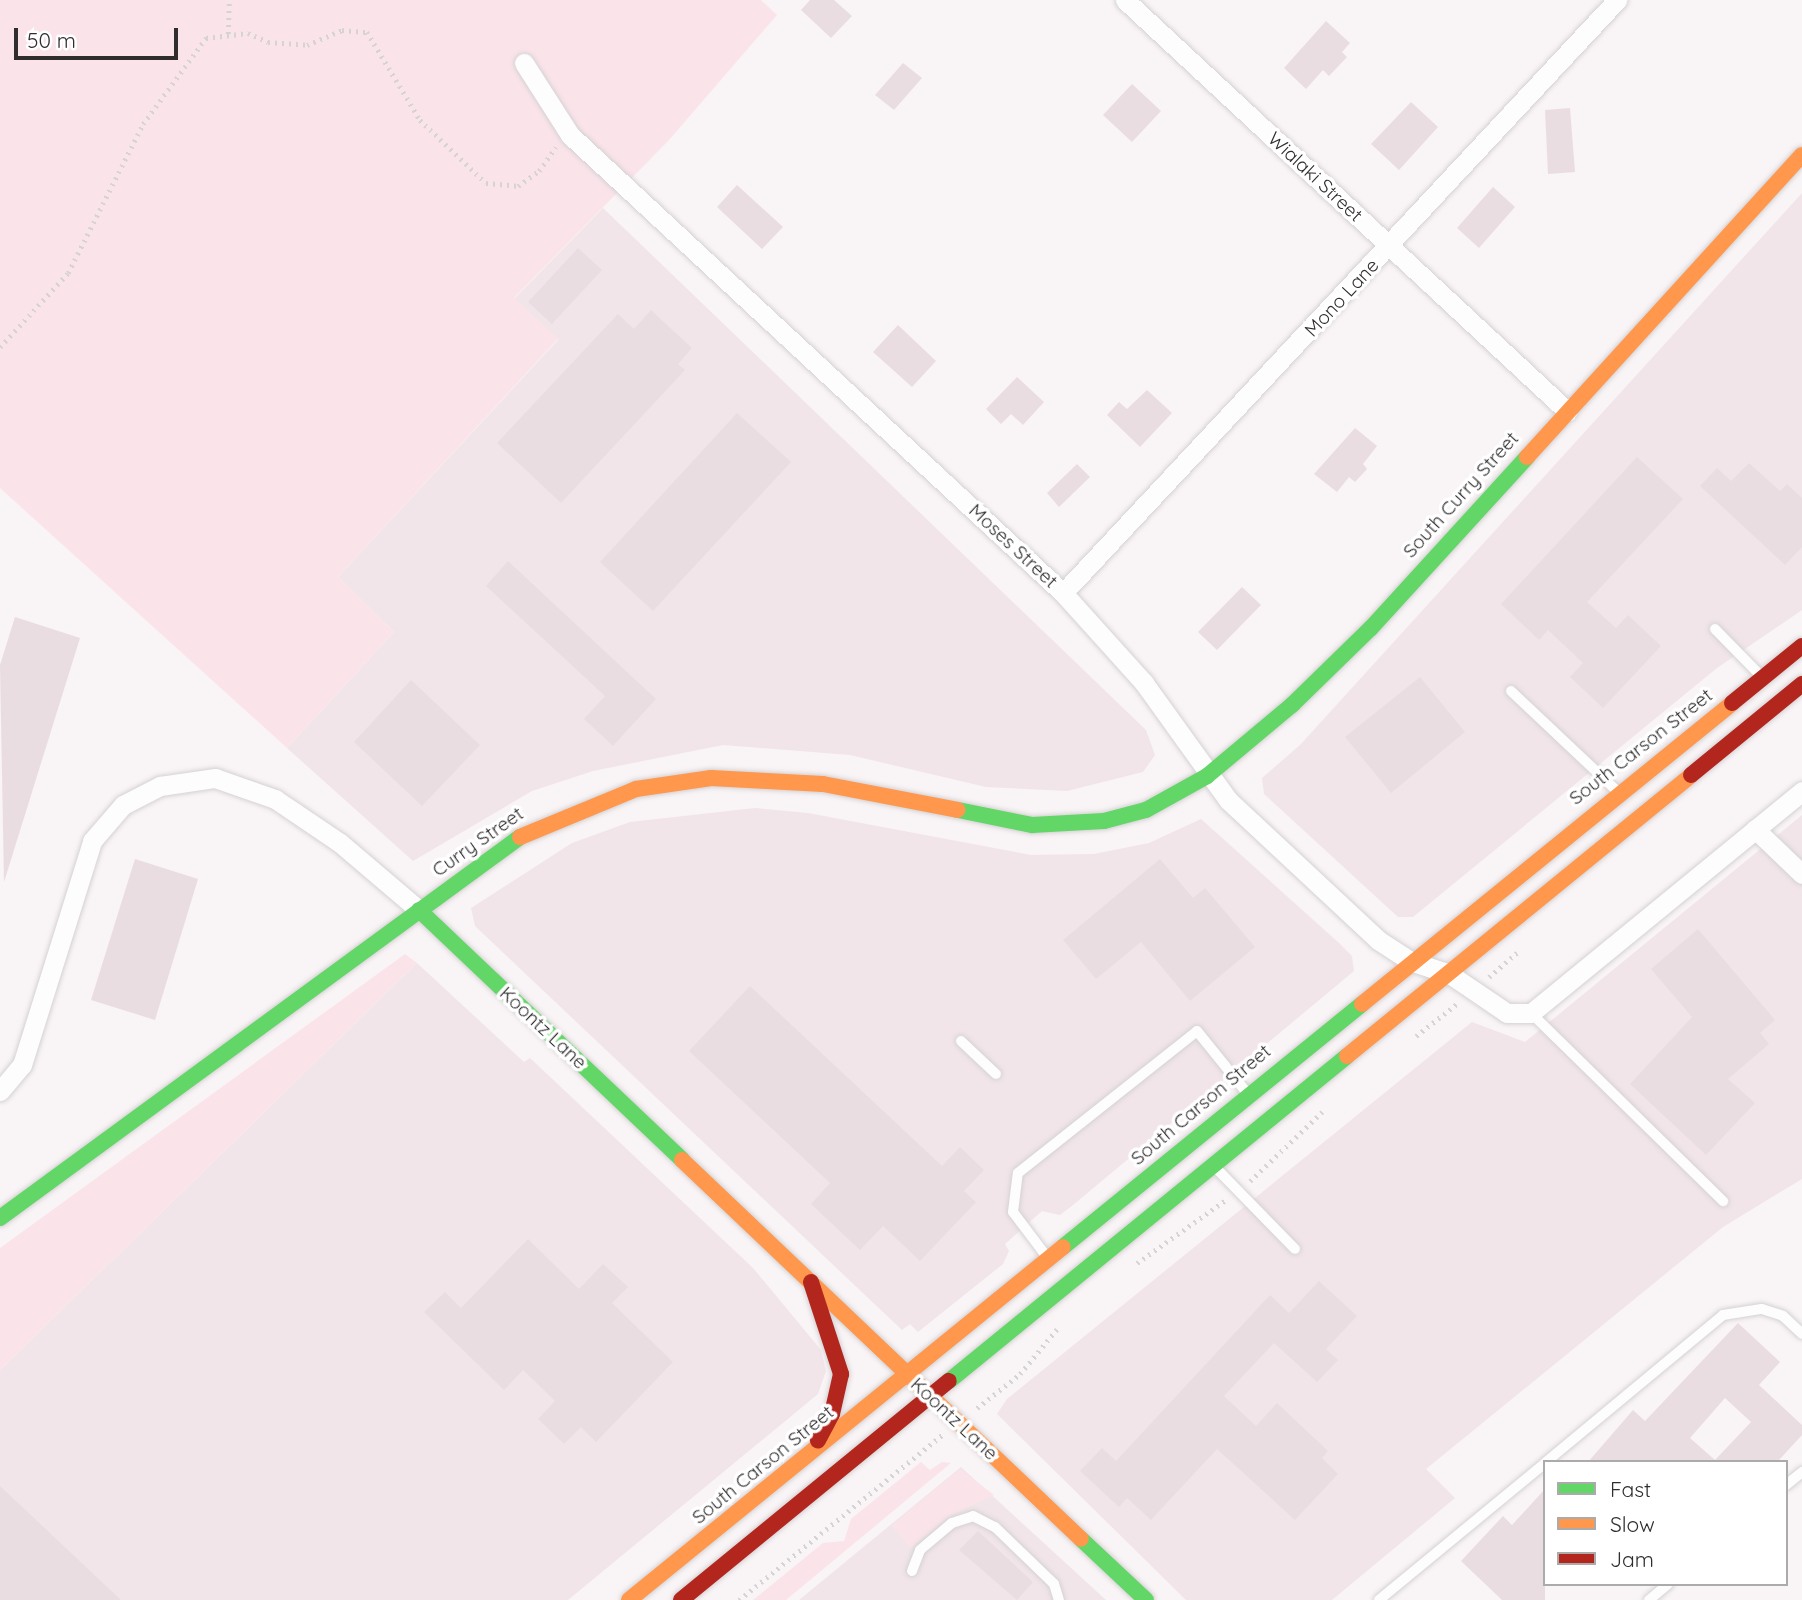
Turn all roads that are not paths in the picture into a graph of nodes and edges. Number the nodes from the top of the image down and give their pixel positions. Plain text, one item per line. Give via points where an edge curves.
1 (1125, 0) edge
2 (1617, 0) edge
3 (524, 63) dead end
4 (1802, 155) edge
5 (1390, 247) junction
6 (1567, 411) junction
7 (1063, 593) junction
8 (1715, 629) dead end
9 (1802, 646) edge
10 (1762, 678) junction
11 (1802, 684) edge
12 (1511, 691) dead end
13 (1207, 776) junction
14 (1802, 791) edge
15 (1617, 792) junction
16 (1116, 818) joint
17 (1755, 829) junction
18 (1802, 874) edge
19 (419, 910) junction
20 (1410, 961) junction
21 (1448, 973) junction
22 (1531, 1013) junction
23 (961, 1041) dead end
24 (996, 1074) dead end
25 (0, 1091) edge
26 (1247, 1094) junction
27 (1213, 1165) junction
28 (1723, 1201) dead end
29 (0, 1218) edge
30 (1295, 1249) dead end
31 (1049, 1259) junction
32 (811, 1282) junction
33 (1802, 1334) edge
34 (906, 1374) junction
35 (931, 1396) junction
36 (810, 1453) junction
37 (1547, 1460) edge
38 (1543, 1464) edge
39 (1802, 1472) edge
40 (1788, 1483) edge
41 (912, 1572) dead end
42 (1666, 1586) edge
43 (629, 1600) edge
44 (681, 1600) edge
45 (1059, 1600) edge
46 (1146, 1600) edge
47 (1378, 1600) edge
48 (1649, 1600) edge

1 - 5 street, Wialaki Street
2 - 5 street, Mono Lane
3 - 7 street, Moses Street via 570,135
4 - 6 street, South Curry Street
5 - 6 street, Wialaki Street
5 - 7 street, Mono Lane
6 - 13 street, South Curry Street via 1371,628 1283,714
7 - 13 street, Moses Street via 1144,683
8 - 10 lane
9 - 10 street, South Carson Street
10 - 15 street, South Carson Street
11 - 21 street
12 - 15 lane
13 - 16 street, South Curry Street via 1146,810
13 - 20 street, Moses Street via 1378,940
14 - 17 street
15 - 20 street, South Carson Street
16 - 19 street, Curry Street via 1032,825 823,784 711,778 636,789 533,827
17 - 18 street
17 - 22 street
19 - 25 street, Koontz Lane via 340,844 275,799 215,778 160,786 123,805 92,841 22,1065
19 - 29 street, Curry Street
19 - 32 street, Koontz Lane
20 - 21 street, Moses Street
20 - 26 street, South Carson Street
21 - 22 street, Moses Street via 1507,1013
21 - 27 street
22 - 28 lane
23 - 24 lane
26 - 31 street, South Carson Street
26 - 31 lane via 1197,1031 1018,1173 1013,1212
27 - 30 lane
27 - 35 street
31 - 34 street, South Carson Street
32 - 34 street, Koontz Lane
32 - 36 street via 841,1374 832,1414
33 - 37 lane via 1783,1317 1762,1308 1723,1315
34 - 35 street, Koontz Lane
34 - 36 street, South Carson Street
35 - 44 street
35 - 46 street, Koontz Lane
36 - 43 street, South Carson Street
38 - 47 lane
39 - 40 lane
41 - 45 lane via 920,1550 952,1523 973,1516 995,1527 1054,1584
42 - 48 lane

